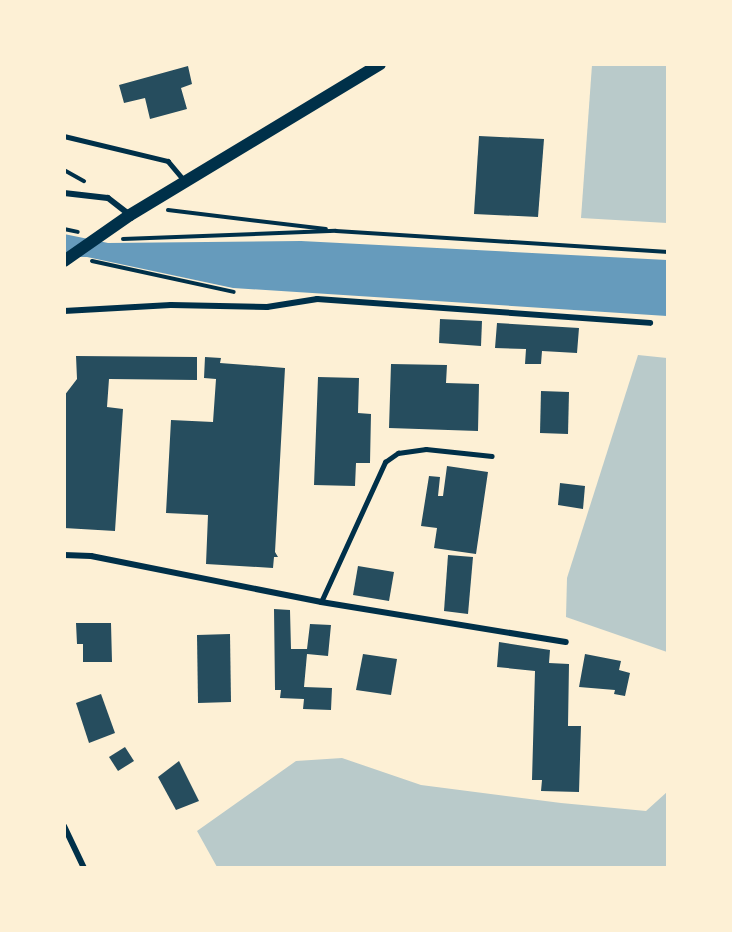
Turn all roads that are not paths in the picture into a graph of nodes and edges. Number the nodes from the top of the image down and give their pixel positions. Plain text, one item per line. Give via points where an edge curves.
1 (380, 64) edge
2 (64, 135) edge
3 (185, 182) junction
4 (64, 193) edge
5 (130, 215) junction
6 (64, 261) edge
7 (64, 311) edge
8 (651, 323) dead end
9 (492, 456) dead end
10 (64, 555) edge
11 (321, 602) junction
12 (566, 642) dead end
13 (64, 826) edge
14 (84, 867) edge

1 - 3 main road
2 - 3 lane via 168,161
3 - 5 main road
4 - 5 street via 108,198
5 - 6 main road via 113,235
7 - 8 street via 171,305 267,307 317,299
9 - 11 lane via 426,449 398,453 385,462
10 - 11 street via 91,556
11 - 12 street
13 - 14 street

